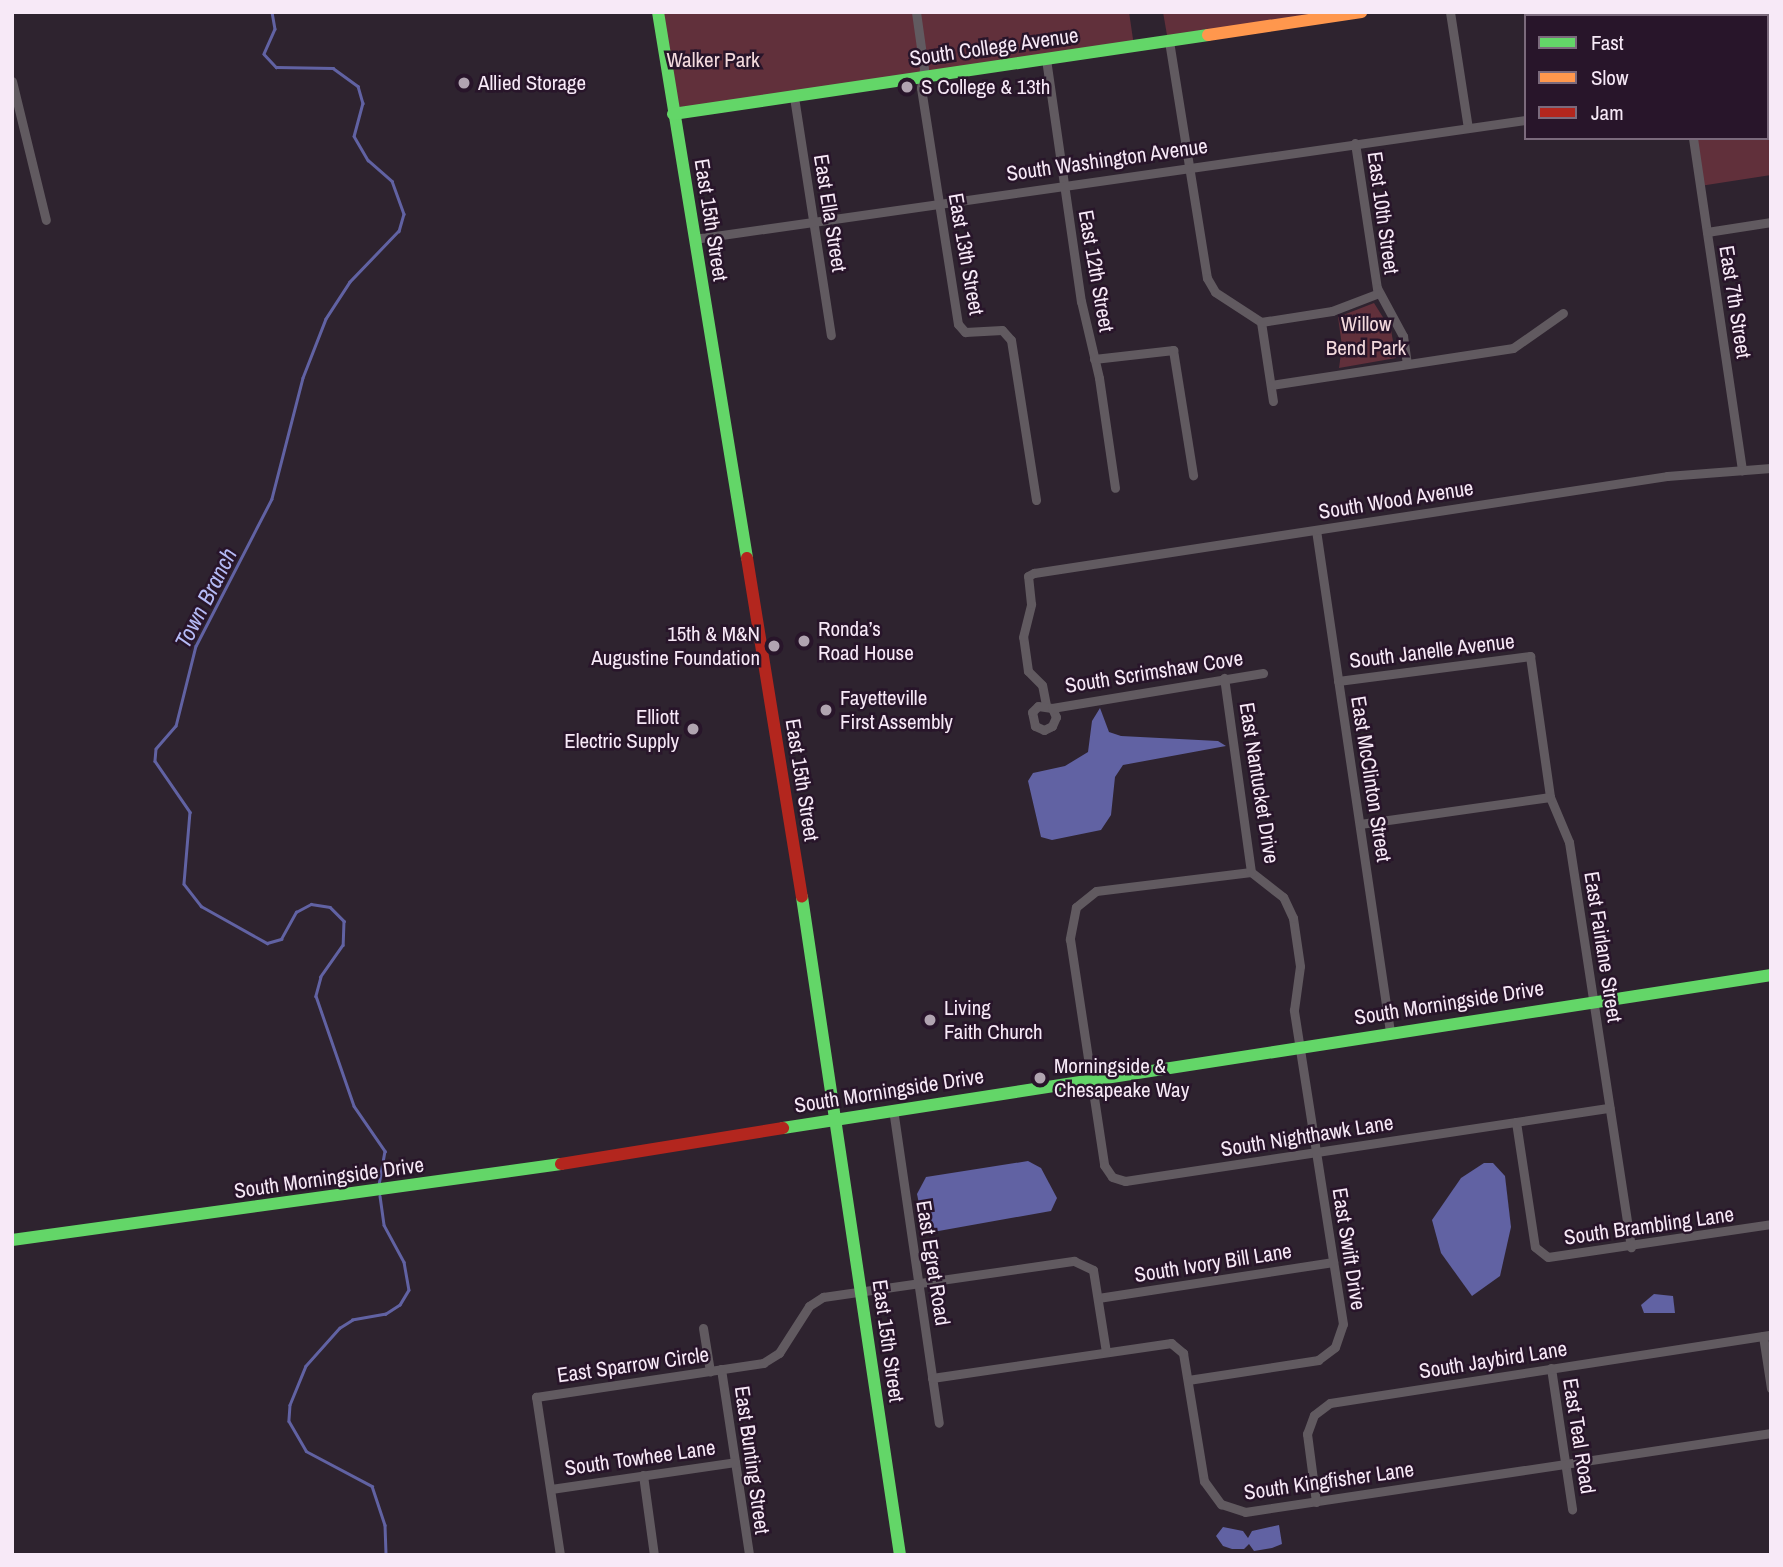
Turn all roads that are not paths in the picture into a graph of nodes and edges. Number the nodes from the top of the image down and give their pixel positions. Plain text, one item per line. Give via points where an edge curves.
1 (658, 12) edge
2 (916, 12) edge
3 (1361, 12) edge
4 (1450, 12) edge
5 (1169, 41) junction
6 (1046, 59) junction
7 (922, 77) junction
8 (12, 81) edge
9 (794, 97) junction
10 (673, 114) junction
11 (1524, 120) edge
12 (1468, 128) junction
13 (1693, 140) edge
14 (1355, 143) junction
15 (1189, 165) junction
16 (1063, 183) junction
17 (938, 202) junction
18 (46, 220) dead end
19 (814, 221) junction
20 (1771, 222) edge
21 (1707, 232) junction
22 (694, 239) junction
23 (1379, 293) junction
24 (1563, 313) dead end
25 (1261, 322) junction
26 (831, 335) dead end
27 (1094, 359) junction
28 (1407, 364) junction
29 (1270, 385) junction
30 (1273, 401) dead end
31 (1771, 468) edge
32 (1742, 470) junction
33 (1193, 475) dead end
34 (1115, 488) dead end
35 (1036, 500) dead end
36 (1316, 530) junction
37 (1530, 656) joint
38 (1263, 673) dead end
39 (1224, 678) junction
40 (1338, 681) junction
41 (1049, 707) joint
42 (1550, 797) junction
43 (1360, 824) junction
44 (1251, 872) junction
45 (1771, 975) edge
46 (1594, 1001) junction
47 (1390, 1032) junction
48 (1300, 1045) junction
49 (1090, 1077) junction
50 (1610, 1108) junction
51 (893, 1109) junction
52 (836, 1118) junction
53 (1516, 1122) junction
54 (1316, 1152) junction
55 (1771, 1224) edge
56 (12, 1240) edge
57 (1631, 1247) junction
58 (1334, 1262) junction
59 (918, 1284) junction
60 (861, 1291) junction
61 (1098, 1298) junction
62 (703, 1328) dead end
63 (1767, 1335) edge
64 (1106, 1352) junction
65 (1551, 1368) junction
66 (721, 1369) junction
67 (710, 1371) junction
68 (932, 1378) junction
69 (1188, 1380) junction
70 (1771, 1388) edge
71 (939, 1423) dead end
72 (1771, 1433) edge
73 (735, 1462) junction
74 (1565, 1464) junction
75 (643, 1475) junction
76 (551, 1489) junction
77 (1316, 1502) junction
78 (1572, 1509) dead end
79 (560, 1555) edge
80 (654, 1555) edge
81 (749, 1555) edge
82 (900, 1555) edge

1 - 10 street, East 15th Street
2 - 7 street, East 13th Street
3 - 5 street, South College Avenue
4 - 12 street
5 - 6 street, South College Avenue
5 - 15 street
6 - 7 street, South College Avenue
6 - 16 street, East 12th Street
7 - 9 street, South College Avenue
7 - 17 street, East 13th Street
8 - 18 street
9 - 10 street, South College Avenue
9 - 19 street, East Ella Street
10 - 22 street, East 15th Street
11 - 12 street, South Washington Avenue
12 - 14 street, South Washington Avenue
13 - 21 street, East 7th Street
14 - 15 street, South Washington Avenue
14 - 23 street, East 10th Street
15 - 16 street, South Washington Avenue
15 - 25 street via 1210,286
16 - 17 street, South Washington Avenue
16 - 27 street, East 12th Street
17 - 19 street, South Washington Avenue
17 - 35 street, East 13th Street via 958,324 965,332 1002,330 1011,340
19 - 22 street, South Washington Avenue
19 - 26 street, East Ella Street
20 - 21 street
21 - 32 street, East 7th Street
22 - 52 street, East 15th Street
23 - 25 street via 1332,311
23 - 28 street, East 10th Street via 1403,336
24 - 28 street via 1513,348
25 - 29 street
27 - 33 street via 1166,347 1173,350
27 - 34 street, East 12th Street
28 - 29 street
29 - 30 street
31 - 32 street, South Wood Avenue
32 - 36 street, South Wood Avenue via 1667,476
36 - 40 street, East McClinton Street
36 - 41 street, South Wood Avenue via 1028,576 1031,604 1023,637 1028,671 1042,685
37 - 40 street, South Janelle Avenue
37 - 42 street, East Fairlane Street
38 - 39 street, South Scrimshaw Cove
39 - 41 street, South Scrimshaw Cove
39 - 44 street, East Nantucket Drive
40 - 43 street, East McClinton Street
42 - 43 street
42 - 46 street, East Fairlane Street via 1569,842
43 - 47 street, East McClinton Street
44 - 48 street, East Nantucket Drive via 1283,897 1293,918 1299,954 1294,1010
44 - 49 street via 1096,891 1080,900 1070,929
45 - 46 street, South Morningside Drive
46 - 47 street, South Morningside Drive
46 - 50 street, East Fairlane Street
47 - 48 street, South Morningside Drive
48 - 49 street, South Morningside Drive
48 - 54 street, East Swift Drive
49 - 51 street, South Morningside Drive
49 - 54 street, South Nighthawk Lane via 1104,1165 1118,1180
50 - 53 street, South Nighthawk Lane
50 - 57 street, East Fairlane Street
51 - 52 street, South Morningside Drive
51 - 59 street, East Egret Road
52 - 56 street, South Morningside Drive via 397,1188
52 - 60 street, East 15th Street
53 - 54 street, South Nighthawk Lane
53 - 57 street, South Brambling Lane via 1533,1237 1541,1254 1557,1258
54 - 58 street, East Swift Drive
55 - 57 street, South Brambling Lane
58 - 61 street, South Ivory Bill Lane
58 - 69 street, East Swift Drive via 1343,1324 1338,1342 1327,1354 1312,1361
59 - 60 street, East Sparrow Circle
59 - 61 street, East Sparrow Circle via 1082,1262 1093,1270
59 - 68 street, East Egret Road
60 - 66 street, East Sparrow Circle via 822,1297 809,1306 779,1353 763,1363
60 - 82 street, East 15th Street
61 - 64 street, East Sparrow Circle
62 - 67 street, East Bunting Street
63 - 65 street, South Jaybird Lane
63 - 70 street
64 - 68 street, South Kingfisher Lane
64 - 69 street, South Kingfisher Lane via 1171,1343 1183,1353
65 - 74 street, East Teal Road
65 - 77 street, South Jaybird Lane via 1324,1406 1314,1415 1307,1434
66 - 67 street, East Sparrow Circle
66 - 73 street, East Bunting Street
67 - 76 street, East Sparrow Circle via 536,1397
68 - 71 street, East Egret Road
69 - 77 street, South Kingfisher Lane via 1201,1471 1213,1497 1245,1512
72 - 74 street, South Kingfisher Lane
73 - 75 street, South Towhee Lane
73 - 81 street, East Bunting Street
74 - 77 street, South Kingfisher Lane
74 - 78 street, East Teal Road
75 - 76 street, South Towhee Lane
75 - 80 street
76 - 79 street, East Sparrow Circle

